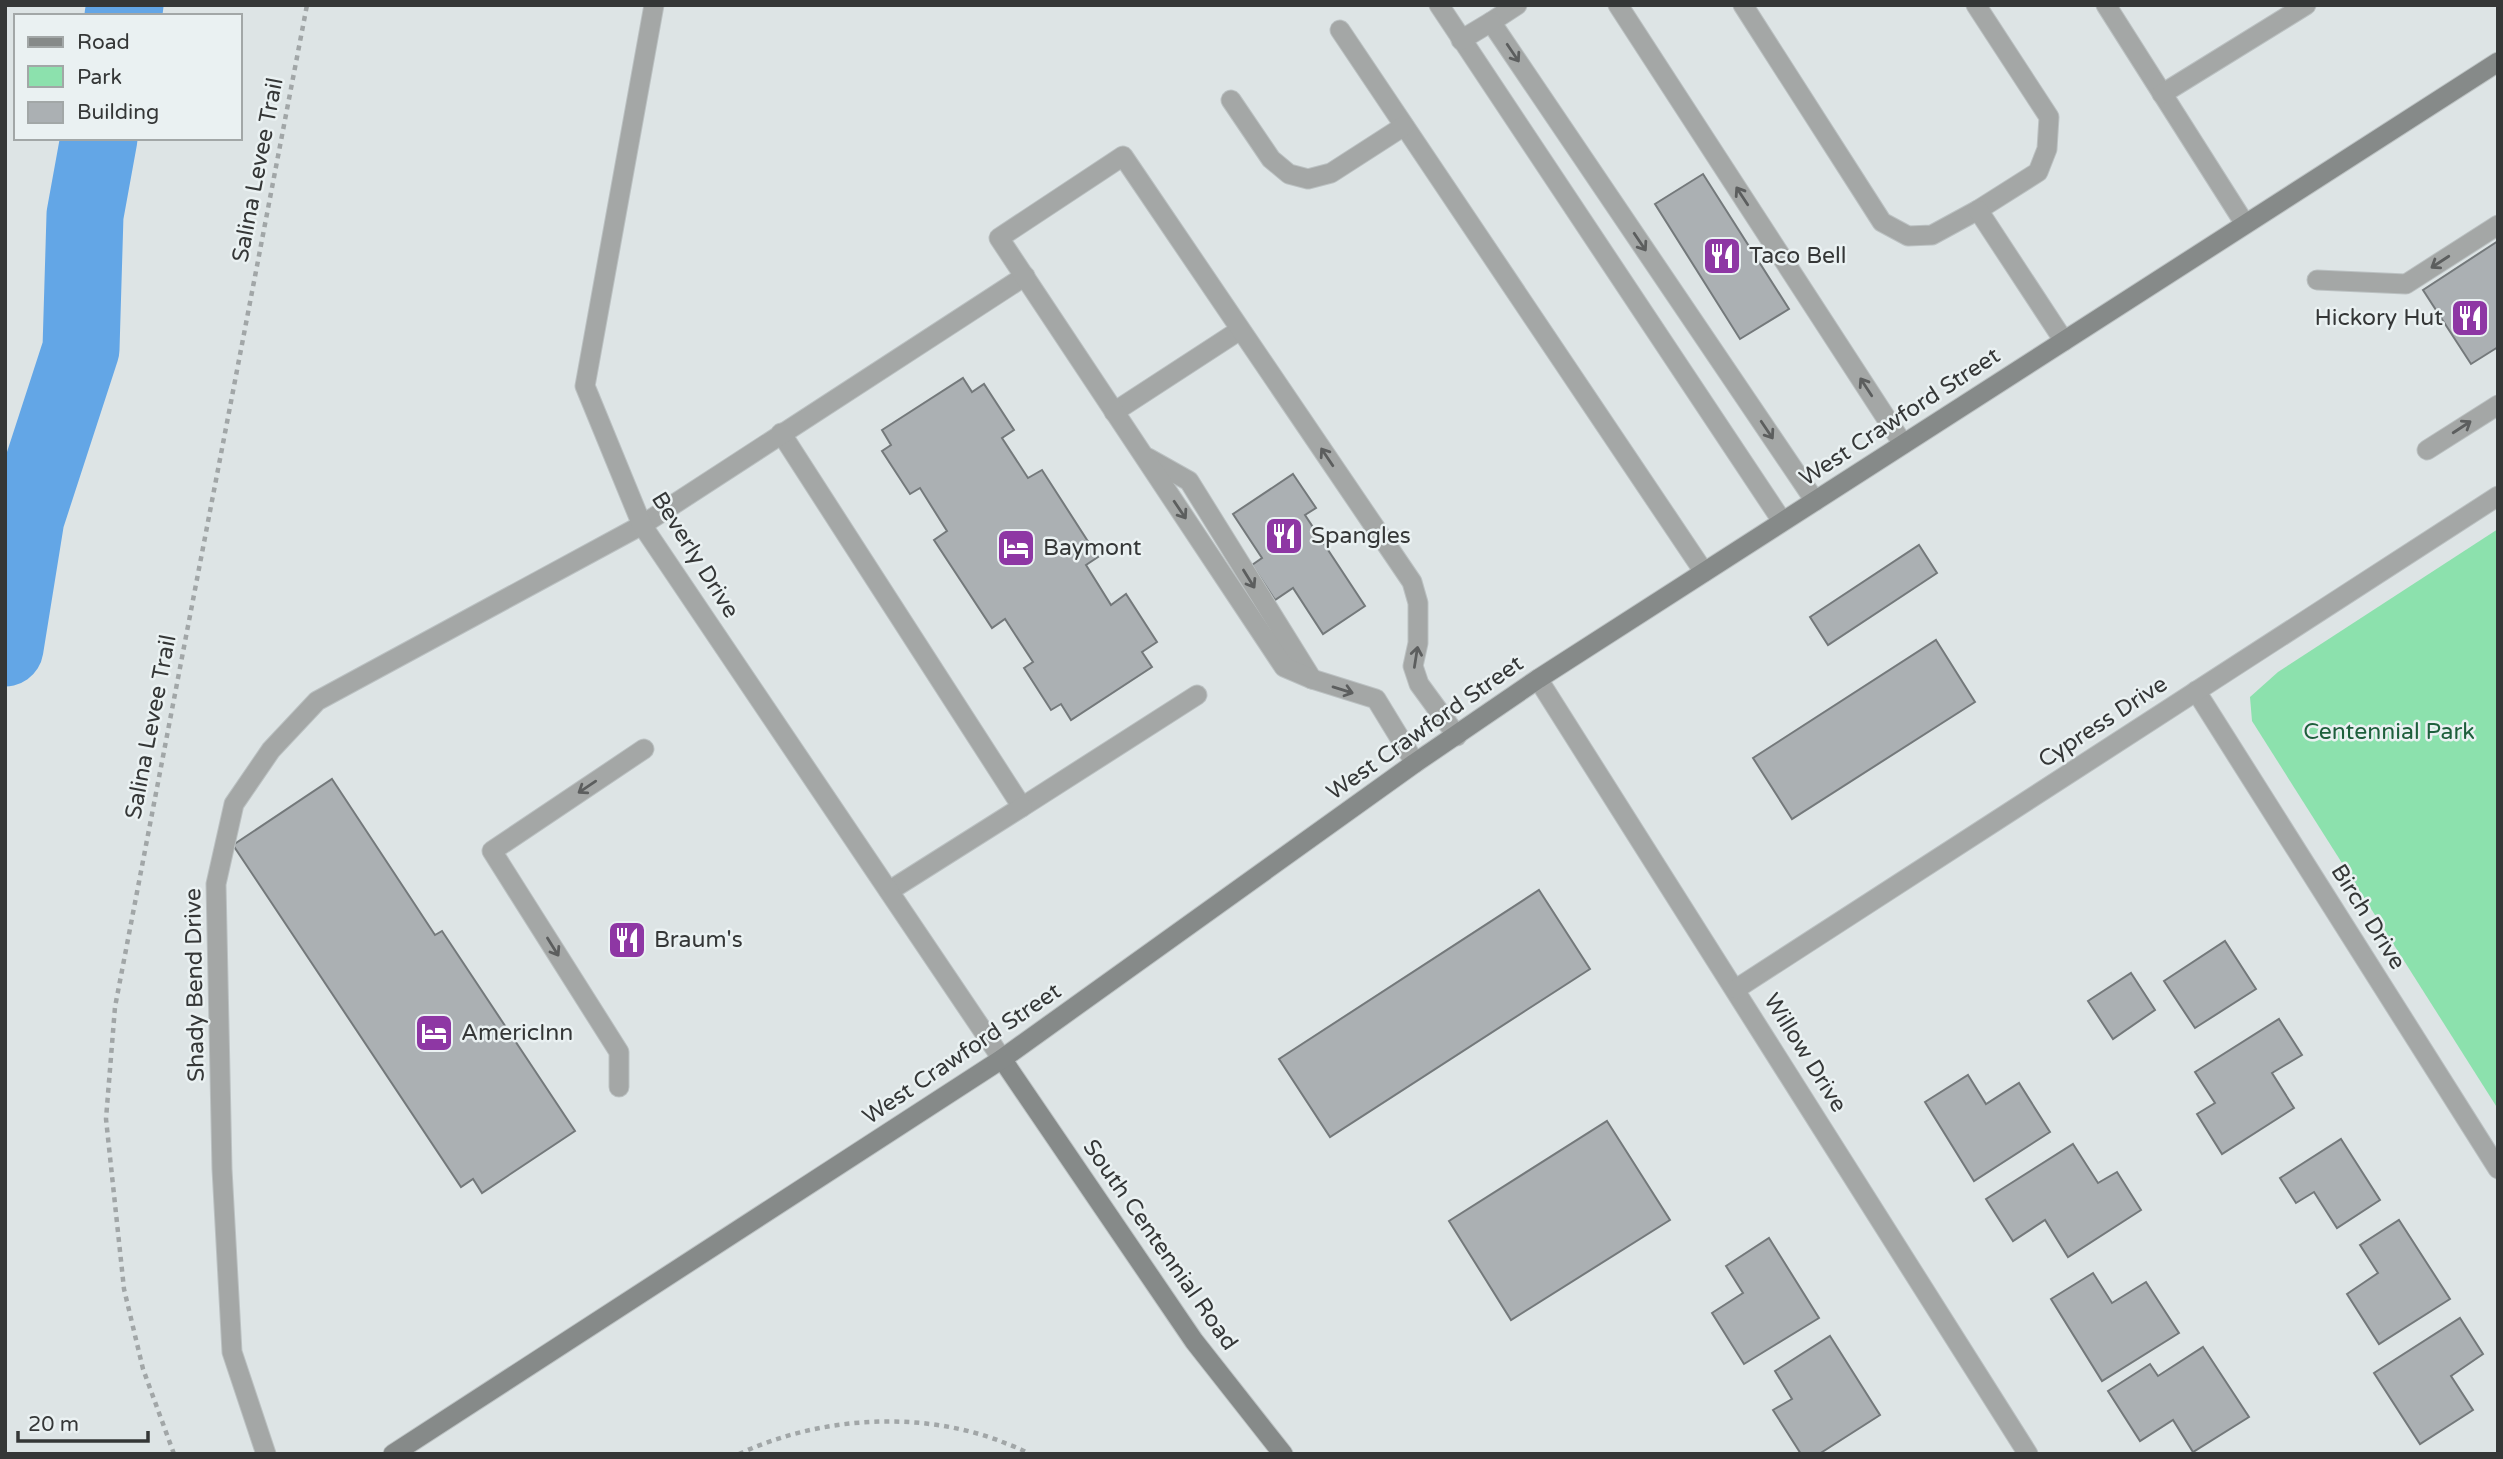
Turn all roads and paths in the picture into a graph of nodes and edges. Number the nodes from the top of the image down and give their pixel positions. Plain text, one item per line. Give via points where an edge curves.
1 (307, 5) edge
2 (654, 5) edge
3 (1439, 5) edge
4 (1517, 5) edge
5 (1618, 5) edge
6 (1743, 5) edge
7 (1976, 5) edge
8 (2106, 5) edge
9 (2306, 5) edge
10 (1491, 22) junction
11 (1340, 30) dead end
12 (1461, 40) junction
13 (2498, 62) edge
14 (2162, 94) junction
15 (1231, 100) dead end
16 (1404, 125) junction
17 (1978, 210) junction
18 (2245, 224) junction
19 (2498, 225) edge
20 (1024, 276) junction
21 (2317, 280) dead end
22 (1240, 330) junction
23 (2064, 341) junction
24 (2498, 405) edge
25 (1114, 412) junction
26 (781, 433) junction
27 (1903, 444) junction
28 (2427, 450) dead end
29 (2498, 496) edge
30 (1815, 501) junction
31 (1782, 521) junction
32 (642, 525) junction
33 (1704, 572) junction
34 (1538, 679) junction
35 (2196, 691) junction
36 (1197, 695) dead end
37 (1457, 736) junction
38 (644, 748) dead end
39 (1415, 764) junction
40 (1022, 807) junction
41 (889, 891) junction
42 (1736, 989) junction
43 (1002, 1059) junction
44 (619, 1087) dead end
45 (2498, 1169) edge
46 (173, 1454) edge
47 (266, 1454) edge
48 (393, 1454) edge
49 (738, 1454) edge
50 (1029, 1454) edge
51 (1283, 1454) edge
52 (2028, 1454) edge

1 - 46 path, Salina Levee Trail via 115,1007 106,1119 124,1289 143,1369
2 - 32 street, Beverly Drive via 585,386
3 - 12 street
4 - 10 street
27 -> 5 street
6 - 17 street via 1882,222 1908,236 1932,236
7 - 17 street via 2049,117 2048,149 2038,172
8 - 14 street
9 - 14 street
10 - 12 street
10 -> 30 street
11 - 16 street
12 - 31 street
13 - 18 main road, West Crawford Street
14 - 18 street
15 - 16 street via 1271,159 1289,174 1308,179 1331,173
16 - 33 street
17 - 23 street
18 - 23 main road, West Crawford Street
19 -> 21 street via 2406,284
20 - 22 street via 999,238 1124,156
20 - 25 street
20 - 26 street, Shady Bend Drive
22 - 25 street
37 -> 22 street via 1419,684 1413,666 1418,603 1412,582
23 - 27 main road, West Crawford Street
28 -> 24 street
25 -> 39 street via 1144,456 1189,481 1312,679 1376,699
26 - 32 street, Shady Bend Drive
26 - 40 street
27 - 30 main road, West Crawford Street
29 - 35 street, Cypress Drive
30 - 31 main road, West Crawford Street
31 - 33 main road, West Crawford Street
32 - 41 street, Beverly Drive
32 - 47 street, Shady Bend Drive via 317,701 271,750 234,804 216,884 222,1169 232,1352
33 - 34 main road, West Crawford Street
34 - 37 main road, West Crawford Street
34 - 42 street, Willow Drive
35 - 42 street, Cypress Drive
35 - 45 street, Birch Drive
36 - 40 street
37 - 39 main road, West Crawford Street
38 -> 44 street via 492,851 619,1052
39 - 43 main road, West Crawford Street
40 - 41 street
41 - 43 street, Beverly Drive
42 - 52 street, Willow Drive
43 - 48 main road, West Crawford Street
43 - 51 main road, South Centennial Road via 1194,1341
49 - 50 path via 802,1432 853,1423 919,1423 973,1431

